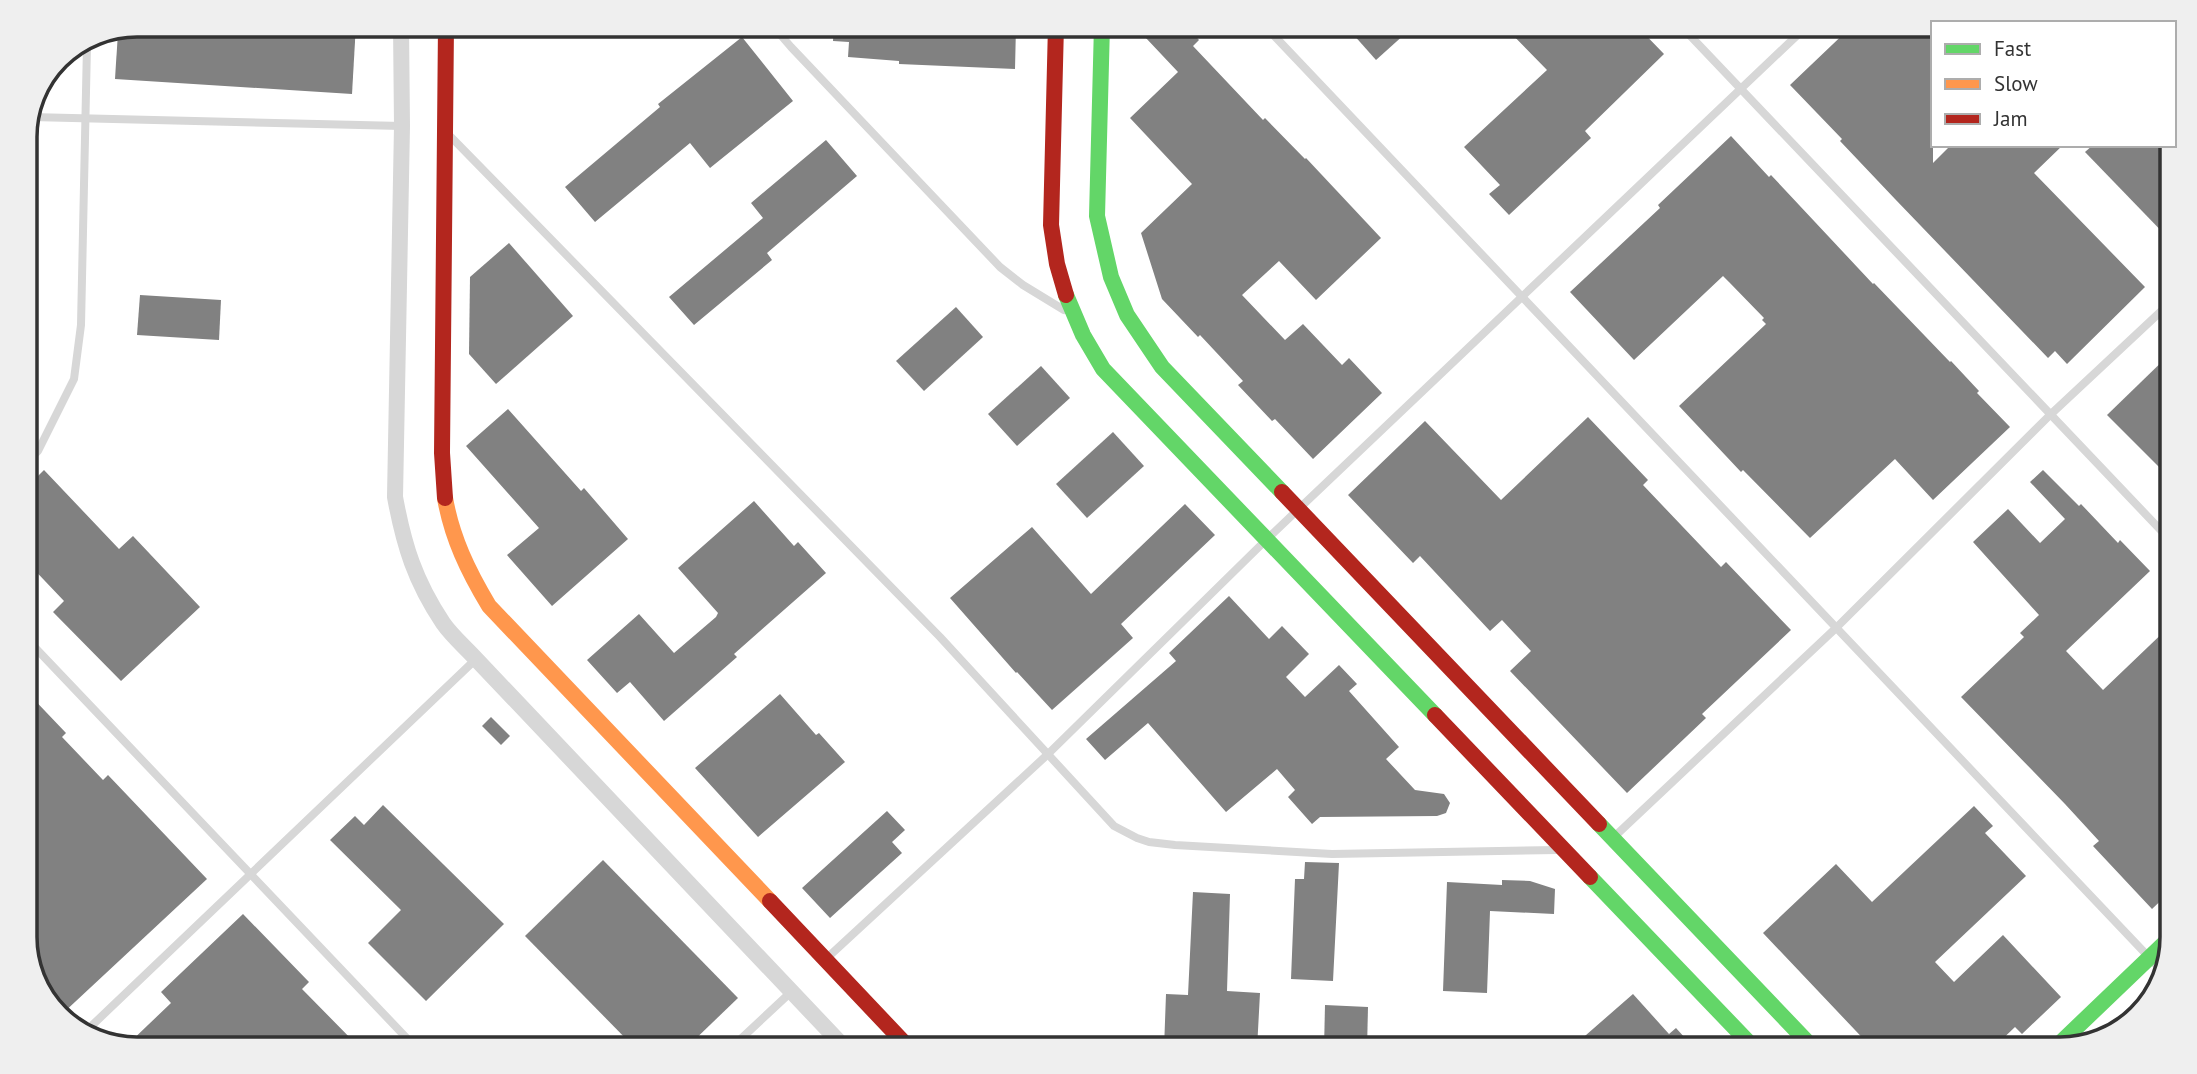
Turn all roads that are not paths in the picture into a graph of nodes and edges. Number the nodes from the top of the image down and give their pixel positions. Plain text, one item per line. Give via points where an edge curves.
1 (401, 37) edge
2 (446, 37) edge
3 (783, 37) edge
4 (1056, 37) edge
5 (1102, 37) edge
6 (1276, 37) edge
7 (1692, 37) edge
8 (1795, 37) edge
9 (87, 50) edge
10 (1741, 89) junction
11 (39, 117) edge
12 (85, 117) junction
13 (402, 126) junction
14 (446, 132) junction
15 (1522, 297) junction
16 (2160, 312) edge
17 (1070, 313) junction
18 (2050, 415) junction
19 (37, 452) edge
20 (1298, 509) junction
21 (2160, 530) edge
22 (1266, 540) junction
23 (1836, 628) junction
24 (37, 650) edge
25 (476, 659) junction
26 (1046, 755) junction
27 (1613, 839) junction
28 (1565, 850) junction
29 (250, 874) junction
30 (2159, 949) edge
31 (2150, 957) junction
32 (825, 960) junction
33 (2156, 964) edge
34 (791, 992) junction
35 (91, 1026) edge
36 (2067, 1036) edge
37 (406, 1037) edge
38 (743, 1037) edge
39 (834, 1037) edge
40 (899, 1037) edge
41 (1744, 1037) edge
42 (1803, 1037) edge

1 - 13 street
2 - 14 street
3 - 17 lane via 1000,267
4 - 17 street via 1051,225 1057,270
5 - 20 street via 1097,216 1112,286 1133,328 1162,367
6 - 15 lane
7 - 10 lane
8 - 10 lane
9 - 12 lane
10 - 15 lane
10 - 18 lane
11 - 12 lane
12 - 13 lane
12 - 19 lane via 81,325 74,379
13 - 25 street via 395,497 404,542 420,585 444,625
14 - 26 lane via 940,637
14 - 32 street via 443,494 467,571 489,606
15 - 20 lane
15 - 23 lane
16 - 18 lane
17 - 22 street via 1103,369
18 - 21 lane
18 - 23 lane
20 - 22 lane
20 - 27 street
22 - 26 lane
22 - 28 street
23 - 27 lane
23 - 31 lane
24 - 29 lane
25 - 29 lane
25 - 34 street
26 - 28 lane via 1114,826 1149,842 1332,853
26 - 32 lane
27 - 42 street
28 - 41 street
29 - 35 lane
29 - 37 lane
30 - 31 street
31 - 33 lane
31 - 36 street
32 - 40 street
34 - 38 lane
34 - 39 street

